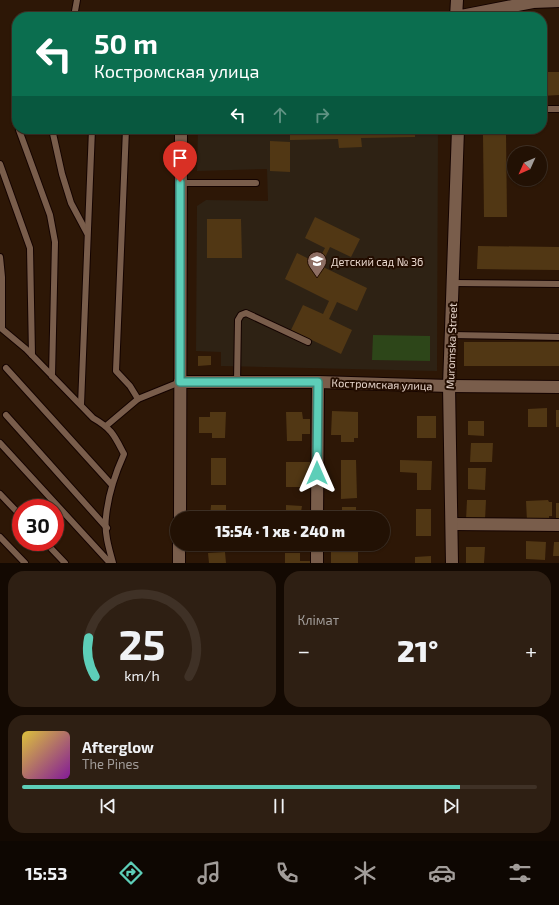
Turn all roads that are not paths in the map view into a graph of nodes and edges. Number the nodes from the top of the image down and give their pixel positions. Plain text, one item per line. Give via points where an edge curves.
1 (77, 0) edge
2 (456, 0) edge
3 (559, 1) edge
4 (75, 12) edge
5 (456, 12) edge
6 (482, 12) edge
7 (547, 109) edge
8 (559, 109) edge
9 (20, 134) edge
10 (53, 134) edge
11 (92, 134) edge
12 (126, 134) edge
13 (181, 134) edge
14 (458, 134) edge
15 (0, 164) edge
16 (180, 182) junction
17 (256, 183) dead end
18 (88, 234) junction
19 (0, 257) edge
20 (453, 283) junction
21 (559, 284) edge
22 (451, 335) junction
23 (559, 337) edge
24 (308, 342) dead end
25 (32, 355) junction
26 (6, 368) dead end
27 (52, 376) junction
28 (180, 382) junction
29 (237, 382) junction
30 (318, 382) junction
31 (449, 386) junction
32 (559, 387) edge
33 (138, 399) junction
34 (81, 405) junction
35 (6, 415) dead end
36 (106, 426) junction
37 (0, 443) edge
38 (112, 485) junction
39 (0, 494) edge
40 (12, 507) edge
41 (180, 511) edge
42 (317, 511) edge
43 (452, 524) junction
44 (559, 525) edge
45 (107, 528) junction
46 (0, 537) edge
47 (55, 551) edge
48 (179, 551) edge
49 (317, 551) edge
50 (25, 563) edge
51 (66, 563) edge
52 (112, 563) edge
53 (179, 563) edge
54 (317, 563) edge
55 (452, 563) edge

1 - 4 lane
2 - 5 street
3 - 6 street via 533,2
7 - 8 lane
9 - 27 lane via 50,215 55,242
10 - 18 lane via 71,203
11 - 18 lane
12 - 33 lane via 116,371
13 - 16 street
14 - 20 street, Muromska Street
15 - 25 lane via 30,248
16 - 17 lane
16 - 28 street
18 - 34 lane
19 - 25 lane via 2,329
20 - 21 lane
20 - 22 street, Muromska Street
22 - 23 lane
22 - 31 street, Muromska Street
24 - 29 lane via 246,314 241,315 238,320
25 - 27 lane
26 - 38 lane
27 - 34 lane
28 - 29 street, Костромская улица
28 - 33 lane
28 - 41 street
29 - 30 street, Костромская улица
30 - 31 street, Костромская улица
30 - 42 street
31 - 32 street, Костромская улица
31 - 43 street, Muromska Street
33 - 36 lane
34 - 36 lane via 93,418
35 - 45 lane
36 - 38 lane via 124,454
37 - 52 lane
38 - 45 lane via 106,518
39 - 40 lane
43 - 44 street
43 - 55 street, Muromska Street
45 - 52 lane
46 - 50 lane
47 - 51 lane
48 - 53 street
49 - 54 street

